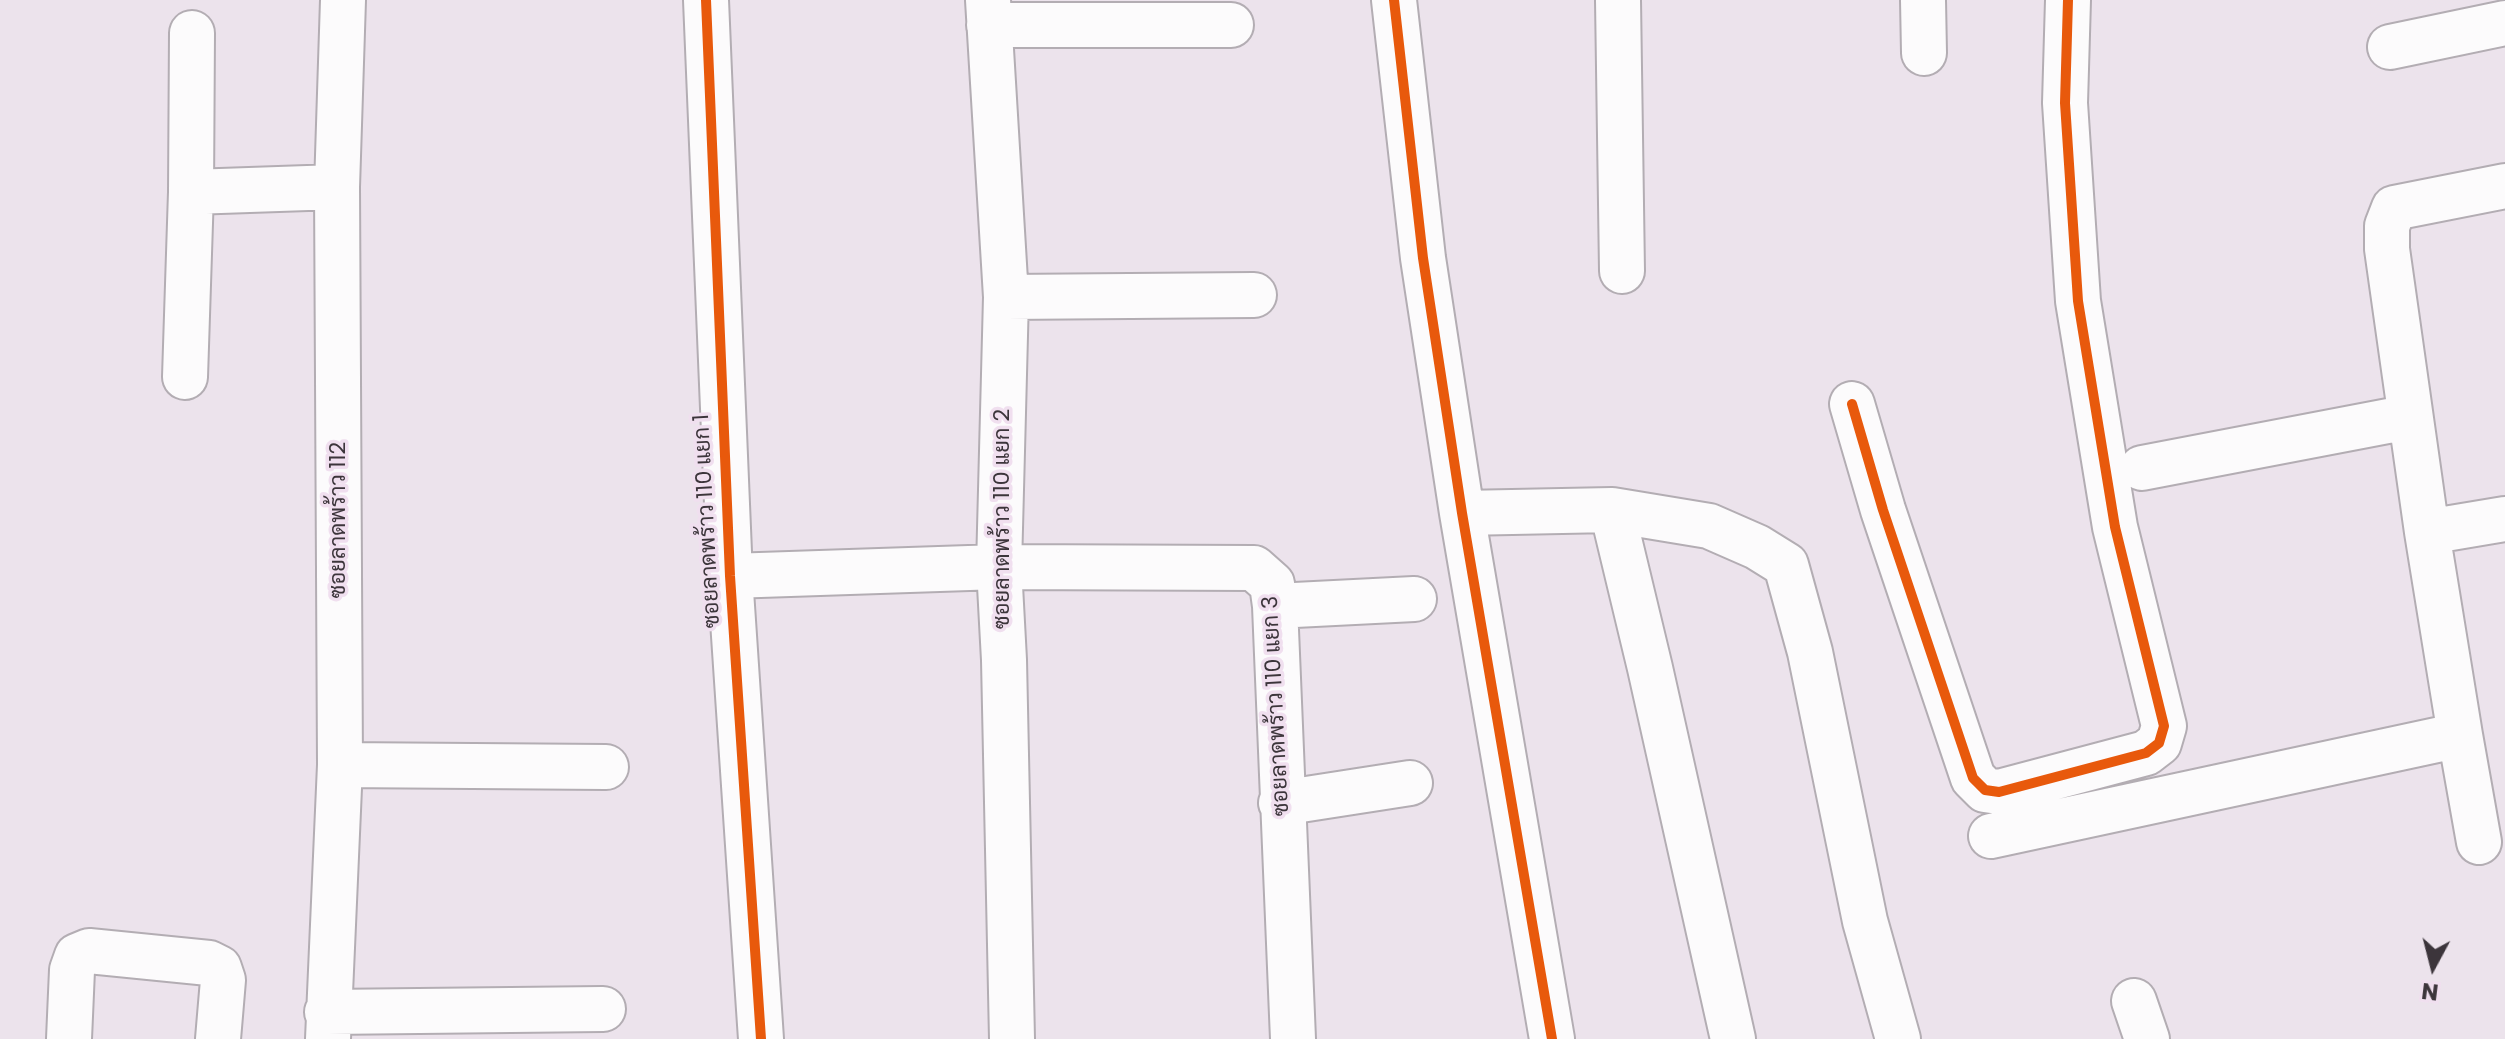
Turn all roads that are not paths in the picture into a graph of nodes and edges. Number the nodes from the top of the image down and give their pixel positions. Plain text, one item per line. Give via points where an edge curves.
1 (343, 0) edge
2 (706, 0) edge
3 (1394, 0) edge
4 (1618, 0) edge
5 (1923, 0) edge
6 (2068, 0) edge
7 (988, 12) edge
8 (2505, 23) edge
9 (1231, 25) dead end
10 (192, 33) dead end
11 (2390, 47) dead end
12 (1924, 53) dead end
13 (2505, 186) edge
14 (337, 187) junction
15 (191, 192) junction
16 (1622, 271) dead end
17 (1254, 295) dead end
18 (1006, 297) junction
19 (185, 377) dead end
20 (1852, 404) dead end
21 (2409, 417) junction
22 (2142, 468) dead end
23 (1612, 510) junction
24 (1462, 513) junction
25 (2505, 519) edge
26 (2427, 532) junction
27 (999, 567) junction
28 (730, 576) junction
29 (1414, 599) dead end
30 (1275, 606) junction
31 (2460, 735) junction
32 (340, 765) junction
33 (606, 767) dead end
34 (1410, 783) dead end
35 (1281, 803) junction
36 (1991, 836) dead end
37 (2479, 842) dead end
38 (603, 1009) dead end
39 (328, 1025) edge
40 (69, 1039) edge
41 (218, 1039) edge
42 (761, 1039) edge
43 (1012, 1039) edge
44 (1293, 1039) edge
45 (1552, 1039) edge
46 (1733, 1039) edge
47 (1898, 1039) edge

1 - 14 street, ซอยลาดพร้าว 112
2 - 28 street, ซอยลาดพร้าว 110 แยก 1
3 - 24 street via 1423,258
4 - 16 street
5 - 12 street
6 - 20 street via 2065,103 2078,301 2115,527 2164,726 2159,743 2146,753 1999,792 1985,790 1973,778
7 - 9 street
7 - 18 street, ซอยลาดพร้าว 110 แยก 2
8 - 11 street
10 - 15 street
13 - 21 street via 2394,208 2387,249
14 - 15 street
14 - 32 street, ซอยลาดพร้าว 112
15 - 19 street
17 - 18 street
18 - 27 street, ซอยลาดพร้าว 110 แยก 2
21 - 22 street
21 - 26 street
23 - 24 street
23 - 46 street
23 - 47 street via 1709,526 1786,565 1810,652 1865,921
24 - 45 street
25 - 26 street
26 - 31 street
27 - 28 street, ซอยลาดพร้าว 110 แยก 3
27 - 30 street, ซอยลาดพร้าว 110 แยก 3 via 1254,568 1272,584
27 - 43 street, ซอยลาดพร้าว 110 แยก 2
28 - 42 street, ซอยลาดพร้าว 110 แยก 1
29 - 30 street
30 - 35 street, ซอยลาดพร้าว 110 แยก 3
31 - 36 street
31 - 37 street
32 - 33 street
32 - 39 street, ซอยลาดพร้าว 112
34 - 35 street
35 - 44 street, ซอยลาดพร้าว 110 แยก 3
38 - 39 street
40 - 41 street via 72,970 77,956 89,951 219,968 223,980

